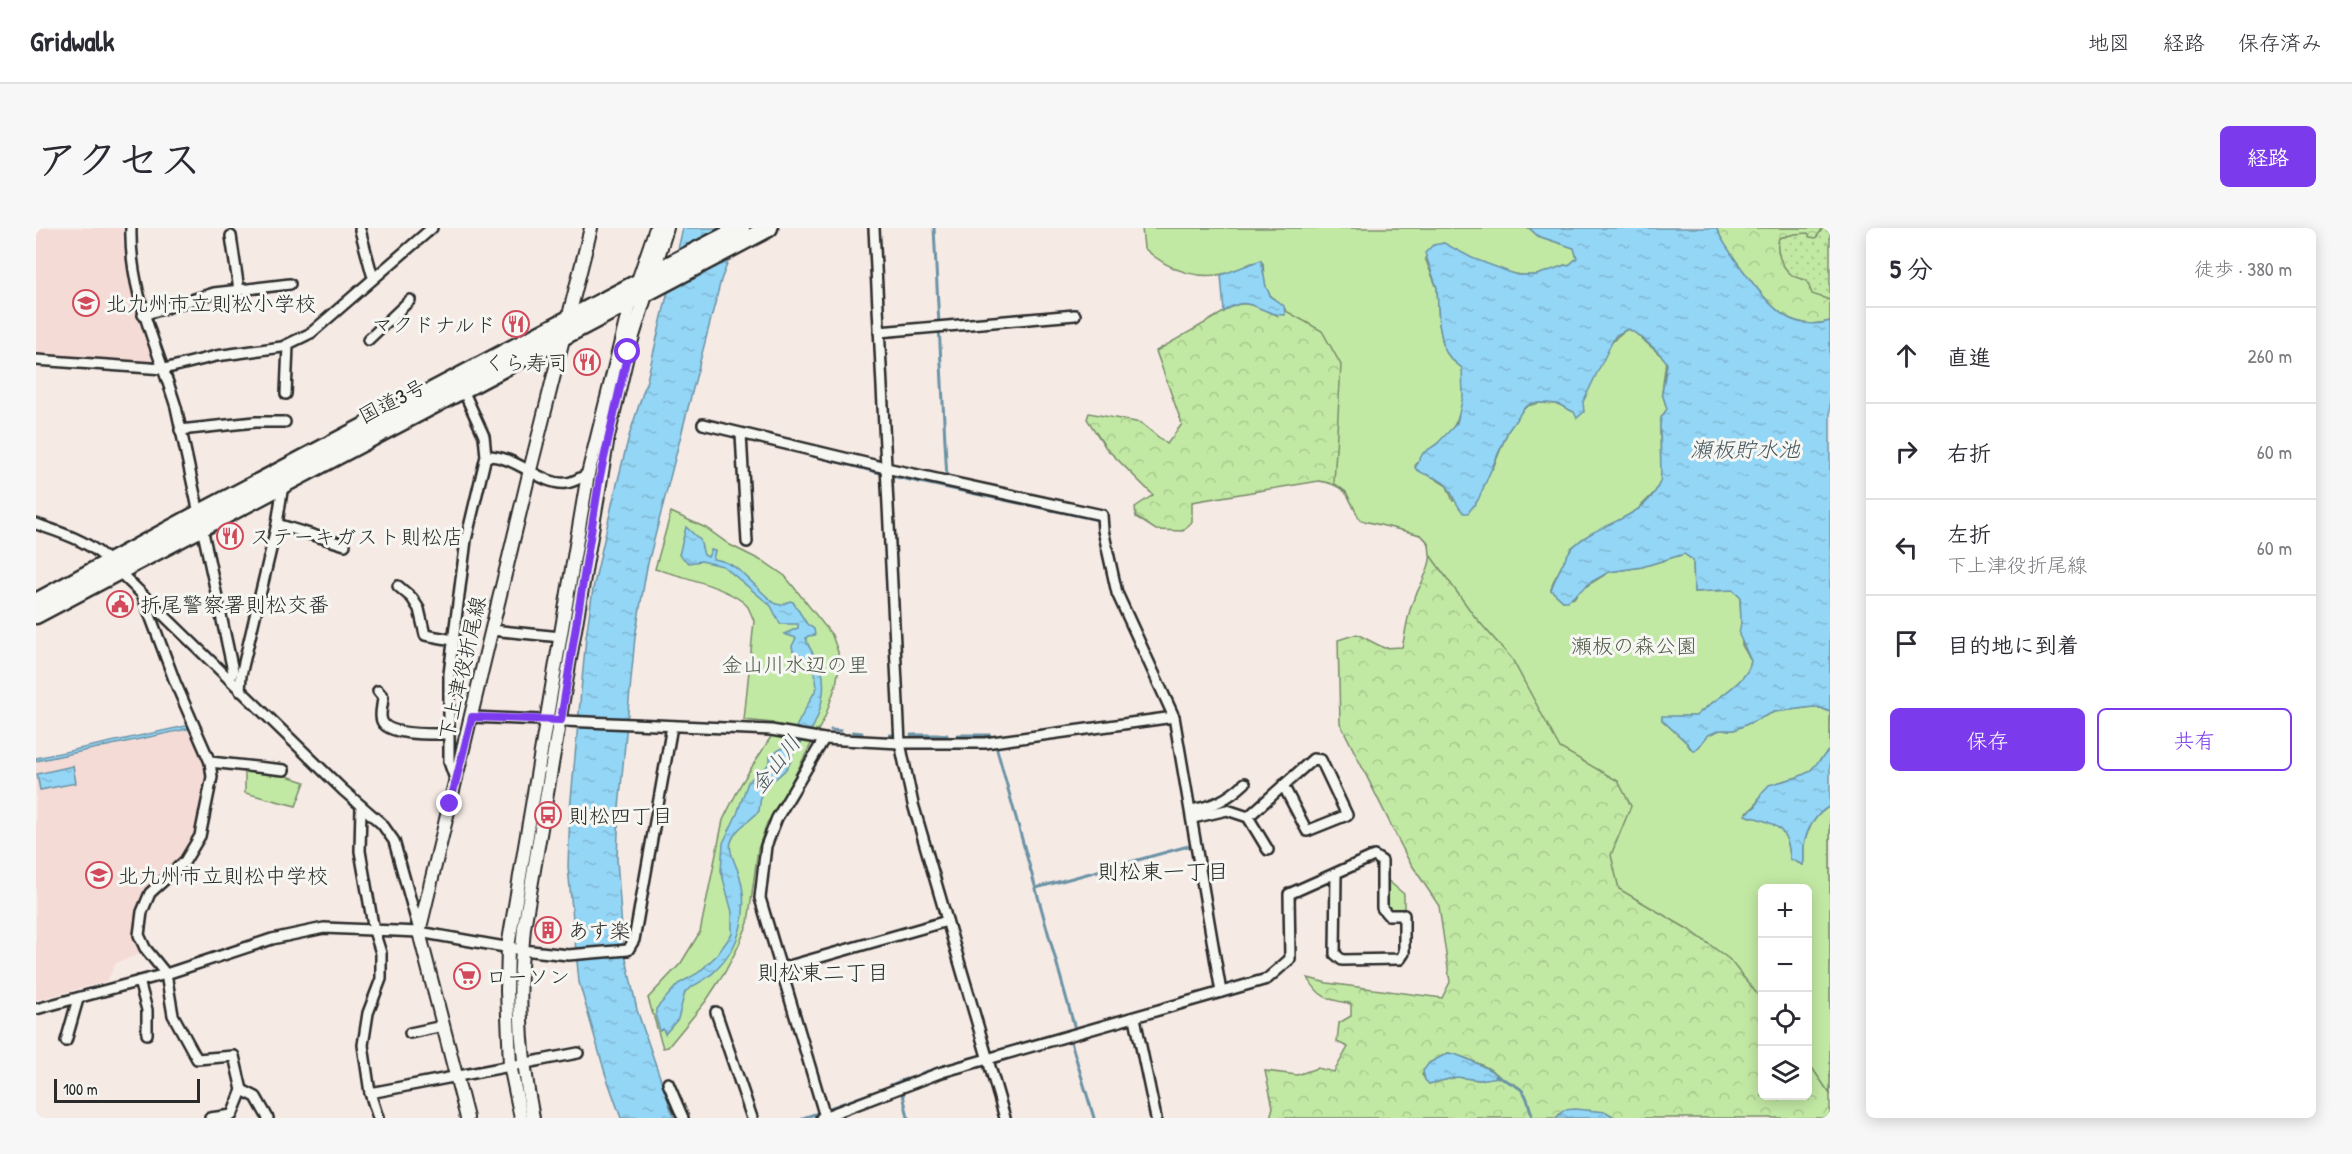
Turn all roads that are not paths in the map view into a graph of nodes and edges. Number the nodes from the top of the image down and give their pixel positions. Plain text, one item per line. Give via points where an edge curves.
1 (131, 228) edge
2 (432, 228) edge
3 (591, 228) edge
4 (656, 228) edge
5 (667, 228) edge
6 (769, 228) edge
7 (874, 228) edge
8 (360, 230) dead end
9 (743, 235) edge
10 (231, 236) dead end
11 (372, 274) dead end
12 (661, 277) junction
13 (290, 284) dead end
14 (239, 290) junction
15 (638, 292) junction
16 (410, 300) dead end
17 (143, 315) junction
18 (1075, 315) dead end
19 (570, 318) junction
20 (879, 332) junction
21 (563, 338) junction
22 (368, 340) dead end
23 (288, 345) junction
24 (36, 360) edge
25 (164, 369) junction
26 (459, 384) junction
27 (286, 394) dead end
28 (285, 422) dead end
29 (703, 424) dead end
30 (180, 430) junction
31 (741, 434) junction
32 (486, 456) junction
33 (886, 468) junction
34 (530, 470) junction
35 (588, 474) junction
36 (283, 484) junction
37 (200, 520) junction
38 (36, 524) edge
39 (277, 524) junction
40 (747, 542) dead end
41 (345, 545) dead end
42 (114, 567) junction
43 (398, 586) dead end
44 (142, 594) junction
45 (36, 602) edge
46 (36, 615) edge
47 (491, 630) junction
48 (561, 637) junction
49 (453, 640) junction
50 (230, 680) junction
51 (240, 691) junction
52 (378, 691) dead end
53 (472, 717) junction
54 (1174, 717) junction
55 (546, 720) junction
56 (561, 720) junction
57 (672, 726) junction
58 (448, 734) junction
59 (824, 739) junction
60 (900, 743) junction
61 (210, 762) junction
62 (284, 770) dead end
63 (455, 779) junction
64 (1245, 783) dead end
65 (1283, 785) junction
66 (361, 806) junction
67 (1192, 814) junction
68 (1248, 818) junction
69 (1268, 850) dead end
70 (1336, 874) junction
71 (947, 921) junction
72 (374, 931) junction
73 (419, 932) junction
74 (508, 947) junction
75 (522, 950) junction
76 (782, 968) junction
77 (166, 974) junction
78 (139, 981) junction
79 (1221, 993) junction
80 (78, 999) junction
81 (36, 1009) edge
82 (716, 1012) dead end
83 (1135, 1018) junction
84 (443, 1026) junction
85 (410, 1033) dead end
86 (147, 1034) dead end
87 (66, 1041) dead end
88 (578, 1053) dead end
89 (987, 1059) junction
90 (524, 1063) junction
91 (510, 1065) junction
92 (456, 1077) junction
93 (668, 1083) dead end
94 (242, 1090) junction
95 (370, 1093) junction
96 (376, 1117) edge
97 (823, 1117) edge
98 (210, 1118) edge
99 (268, 1118) edge
100 (467, 1118) edge
101 (521, 1118) edge
102 (533, 1118) edge
103 (683, 1118) edge
104 (752, 1118) edge
105 (1005, 1118) edge
106 (1156, 1118) edge

1 - 17 street via 133,271
2 - 23 street via 310,333
3 - 19 street, 下上津役折尾線
4 - 15 street
5 - 12 street
6 - 9 highway, 国道3号
7 - 20 street
8 - 11 street
9 - 12 highway, 国道3号
9 - 12 highway, 国道3号 via 671,264
10 - 14 street
12 - 15 highway, 国道3号
13 - 14 street
14 - 17 street via 214,293
15 - 19 highway, 国道3号
15 - 21 highway, 国道3号
15 - 35 street
15 - 56 street via 600,476
16 - 22 street
17 - 25 street
18 - 20 street
19 - 21 street, 下上津役折尾線
19 - 26 highway, 国道3号
20 - 33 street
21 - 26 highway, 国道3号
21 - 34 street, 下上津役折尾線
23 - 25 street
23 - 27 street
24 - 25 street
25 - 30 street
26 - 32 street via 484,436
26 - 36 highway, 国道3号
26 - 37 highway, 国道3号
28 - 30 street
29 - 31 street
30 - 37 street
31 - 33 street
31 - 40 street
32 - 34 street via 507,459
32 - 49 street via 466,540
33 - 54 street via 1102,515 1117,593
33 - 60 street
34 - 35 street via 555,483 567,484
34 - 47 street, 下上津役折尾線
35 - 48 street
36 - 37 highway, 国道3号
36 - 39 street
37 - 42 highway, 国道3号
37 - 50 street via 233,670
38 - 42 street via 92,546
39 - 41 street
39 - 51 street
42 - 44 street
42 - 45 highway, 国道3号
42 - 46 highway, 国道3号
43 - 49 street via 419,609 425,635
44 - 50 street
44 - 61 street
47 - 48 street
47 - 53 street, 下上津役折尾線
48 - 55 street
49 - 58 street
50 - 51 street
51 - 66 street
52 - 58 street via 383,697 381,720 385,725 405,733
53 - 55 street
53 - 63 street, 下上津役折尾線
54 - 60 street via 985,743
54 - 67 street
55 - 56 street
55 - 74 street
56 - 57 street
56 - 75 street
57 - 59 street
57 - 75 street via 634,940 628,950 568,955
58 - 63 street via 449,762
59 - 60 street
59 - 76 street via 777,818 766,846 760,898
60 - 71 street via 913,804
61 - 62 street
61 - 77 street via 212,777 200,836 185,861 150,893 142,912 139,935 144,948
63 - 73 street, 下上津役折尾線
64 - 67 street via 1229,798
65 - 65 street via 1313,759 1321,760 1347,814 1307,831
65 - 68 street
66 - 72 street via 360,850
66 - 73 street via 394,841
67 - 68 street via 1227,810
67 - 79 street
68 - 69 street
70 - 70 street via 1374,856 1382,861 1382,908 1388,915 1404,915 1401,959 1342,960 1335,954
70 - 79 street via 1289,894 1290,959 1268,979
71 - 76 street
71 - 89 street
72 - 73 street
72 - 77 street via 324,928 272,939
72 - 95 street via 381,953 381,979 368,1013 363,1045
73 - 74 street
73 - 84 street, 下上津役折尾線
74 - 75 street
74 - 91 street
75 - 90 street
76 - 97 street
77 - 78 street
77 - 94 street via 173,1015 197,1059 234,1056
78 - 80 street
78 - 86 street via 147,1010
79 - 83 street
80 - 81 street
80 - 87 street
82 - 104 street
83 - 89 street
83 - 106 street
84 - 85 street
84 - 92 street, 下上津役折尾線
88 - 90 street
89 - 97 street
89 - 105 street
90 - 91 street
90 - 102 street
91 - 92 street
91 - 101 street
92 - 95 street
92 - 100 street, 下上津役折尾線
93 - 103 street
94 - 98 street via 232,1115
94 - 99 street via 256,1097
95 - 96 street

